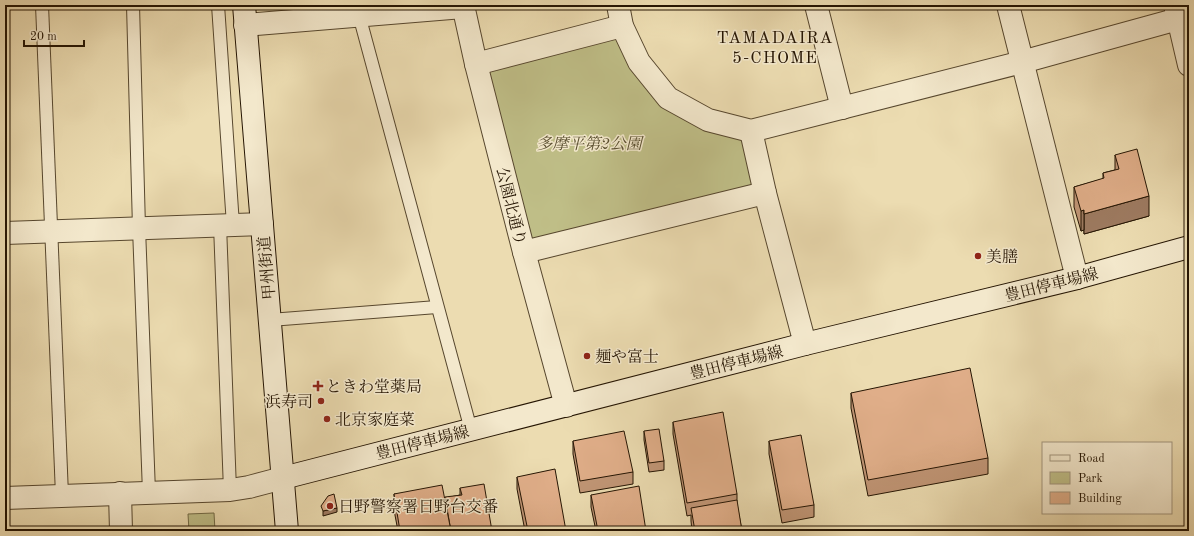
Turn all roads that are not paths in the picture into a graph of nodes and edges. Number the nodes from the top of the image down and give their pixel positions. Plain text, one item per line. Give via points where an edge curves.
1 (42, 5) edge
2 (133, 5) edge
3 (218, 5) edge
4 (816, 5) edge
5 (1008, 5) edge
6 (463, 6) edge
7 (1176, 12) edge
8 (245, 15) edge
9 (359, 15) junction
10 (620, 15) edge
11 (1022, 62) junction
12 (476, 64) junction
13 (1189, 65) edge
14 (842, 108) junction
15 (751, 131) junction
16 (766, 193) junction
17 (262, 224) junction
18 (227, 225) junction
19 (139, 228) junction
20 (51, 231) junction
21 (5, 233) edge
22 (1189, 247) edge
23 (524, 252) junction
24 (1077, 278) junction
25 (437, 307) junction
26 (270, 320) junction
27 (805, 344) junction
28 (566, 406) junction
29 (471, 430) junction
30 (283, 478) junction
31 (230, 490) junction
32 (149, 492) junction
33 (120, 493) junction
34 (62, 495) junction
35 (5, 498) edge
36 (121, 531) edge
37 (287, 531) edge

1 - 20 lane
2 - 19 lane
3 - 18 lane
4 - 14 street
5 - 11 street
6 - 9 street
6 - 12 street, 公園北通り
7 - 11 street
7 - 13 street
8 - 9 street
8 - 17 street, 甲州街道
9 - 25 lane
10 - 12 street
10 - 15 street via 639,62 668,98 708,120
11 - 14 street
11 - 24 street
12 - 23 street, 公園北通り
14 - 15 street
15 - 16 street
16 - 23 street
16 - 27 street
17 - 18 street
17 - 26 street, 甲州街道
18 - 19 street
18 - 31 lane
19 - 20 street
19 - 32 lane
20 - 21 street
20 - 34 lane
22 - 24 street, 豊田停車場線
23 - 28 street, 公園北通り
24 - 27 street, 豊田停車場線
25 - 26 lane
25 - 29 lane
26 - 30 street, 甲州街道
27 - 28 street, 豊田停車場線
28 - 29 street, 豊田停車場線
29 - 30 street, 豊田停車場線
30 - 31 street, 豊田停車場線
30 - 37 street, 甲州街道
31 - 32 street, 豊田停車場線
32 - 33 street, 豊田停車場線
33 - 34 street, 豊田停車場線
33 - 36 street
34 - 35 street, 豊田停車場線

